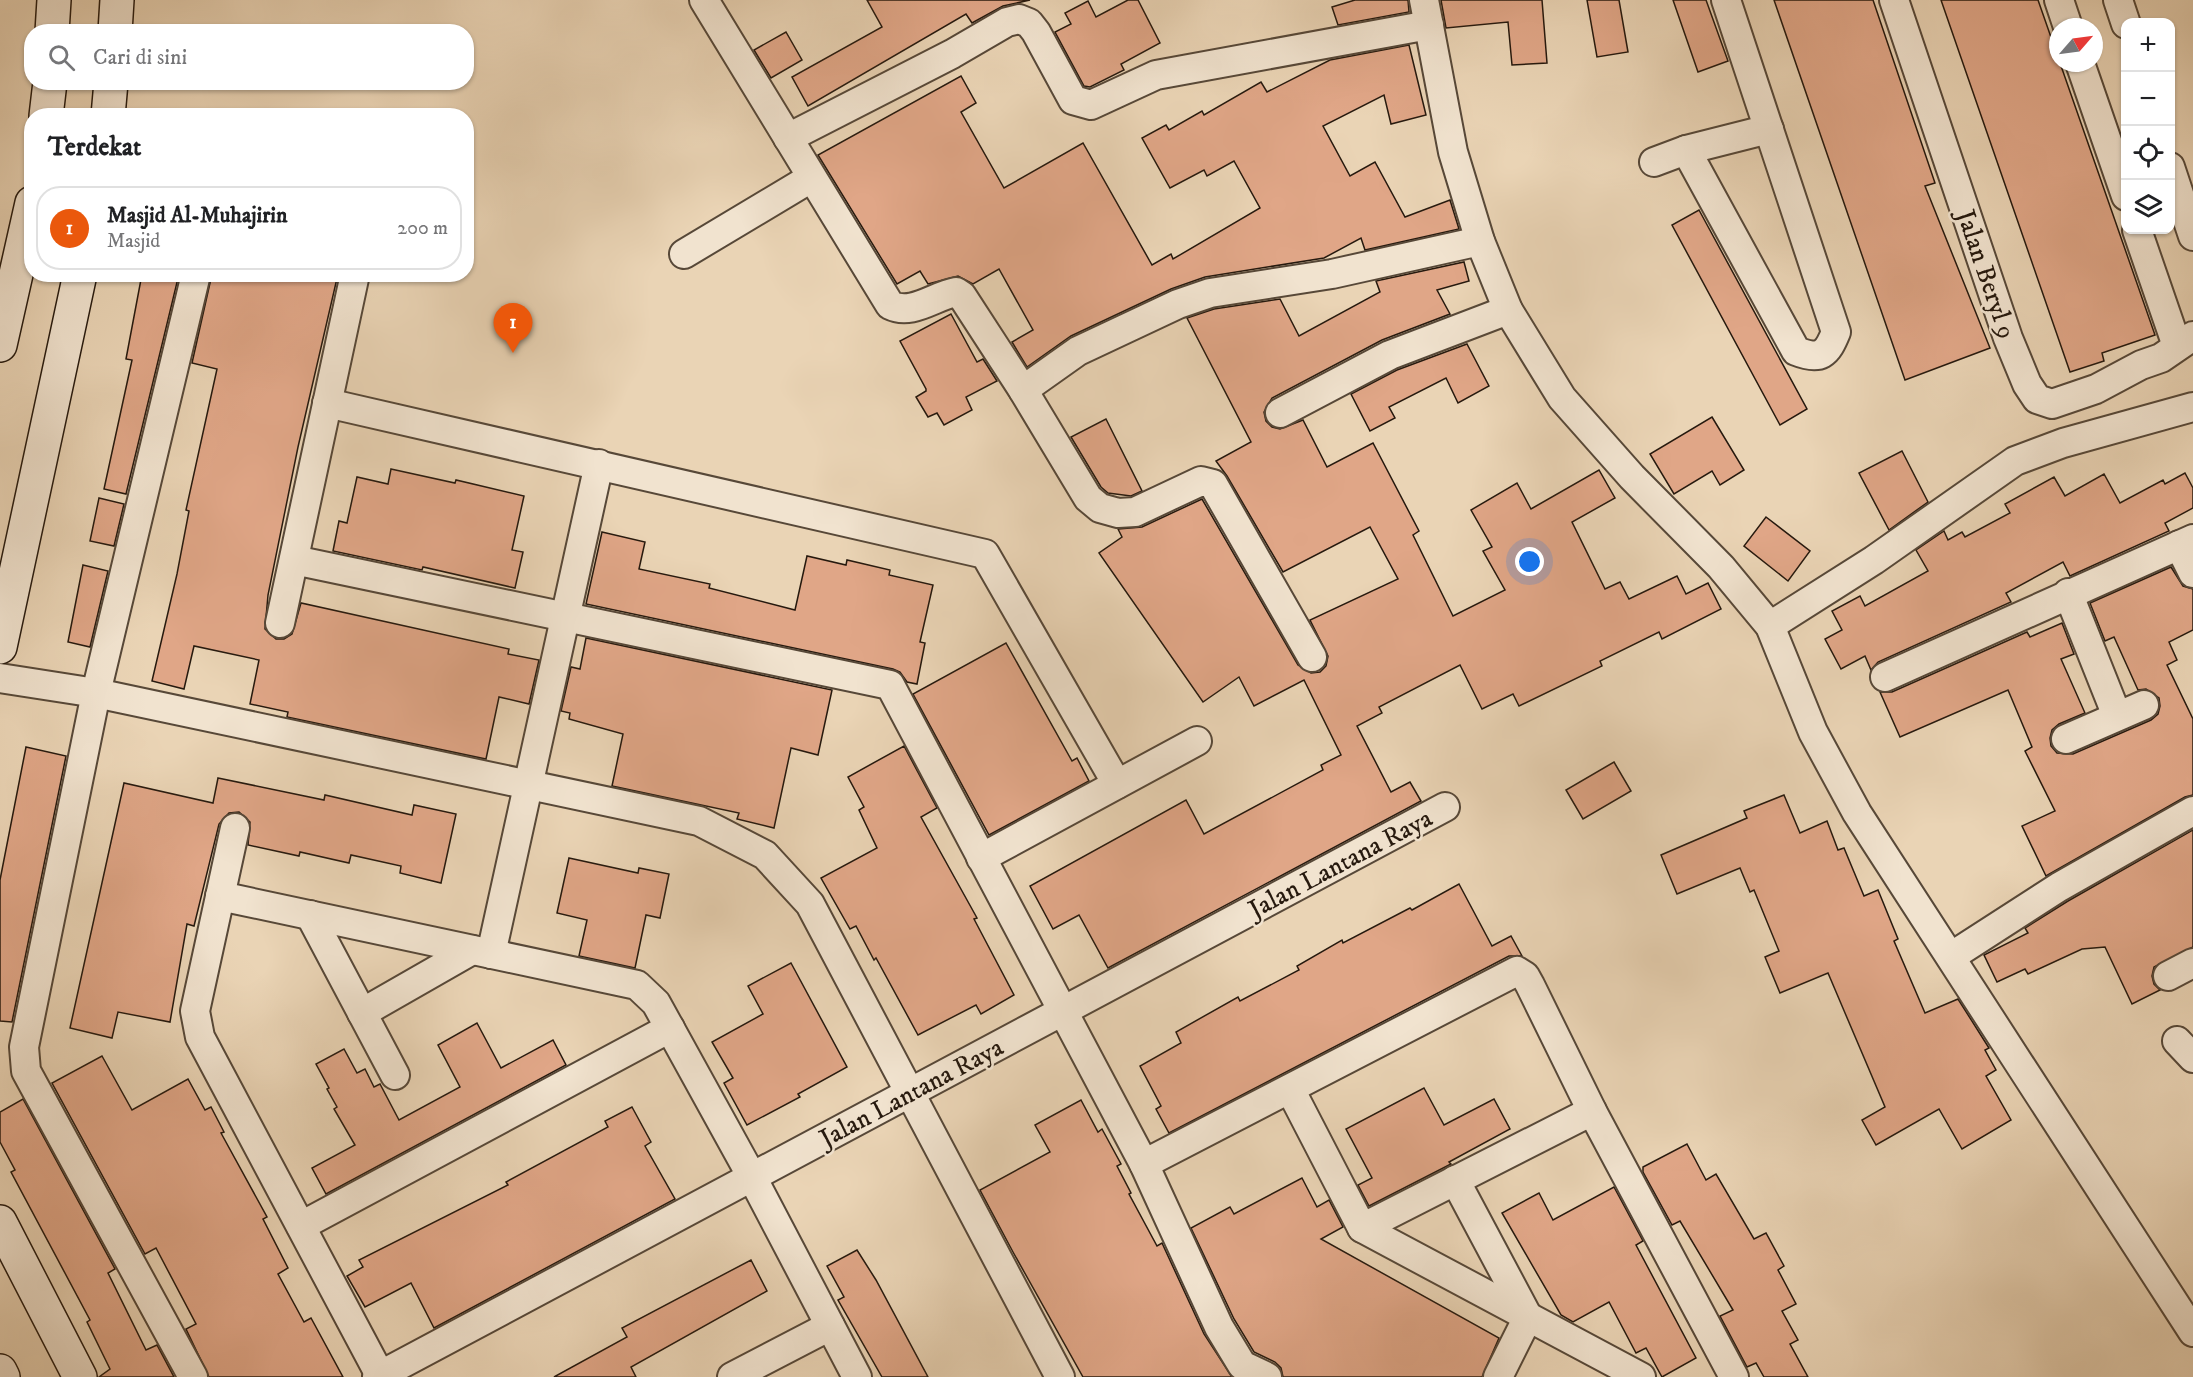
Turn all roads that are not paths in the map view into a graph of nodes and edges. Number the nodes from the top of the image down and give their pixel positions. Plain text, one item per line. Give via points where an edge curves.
1 (54, 0) edge
2 (117, 0) edge
3 (704, 0) edge
4 (1726, 0) edge
5 (1894, 0) edge
6 (2059, 0) edge
7 (2118, 0) edge
8 (1426, 13) edge
9 (2065, 18) edge
10 (2124, 18) edge
11 (52, 24) edge
12 (116, 24) edge
13 (2083, 72) edge
14 (49, 90) edge
15 (110, 90) edge
16 (47, 108) edge
17 (109, 108) edge
18 (1769, 129) junction
19 (788, 138) junction
20 (1686, 150) junction
21 (1654, 162) dead end
22 (811, 178) junction
23 (2174, 180) edge
24 (2121, 182) edge
25 (2139, 234) edge
26 (2193, 236) edge
27 (24, 238) edge
28 (1480, 241) junction
29 (684, 254) dead end
30 (78, 282) edge
31 (194, 282) edge
32 (353, 282) edge
33 (1508, 310) junction
34 (2185, 341) edge
35 (0, 345) edge
36 (1023, 390) junction
37 (327, 403) junction
38 (2193, 406) edge
39 (1280, 413) dead end
40 (599, 464) junction
41 (2186, 542) edge
42 (294, 560) junction
43 (2193, 573) edge
44 (2068, 593) junction
45 (565, 617) junction
46 (280, 623) dead end
47 (1770, 626) junction
48 (0, 647) edge
49 (1312, 657) dead end
50 (1885, 677) dead end
51 (0, 678) edge
52 (96, 693) junction
53 (2144, 705) dead end
54 (2117, 716) junction
55 (2066, 739) dead end
56 (1197, 741) dead end
57 (528, 784) junction
58 (1117, 784) junction
59 (1445, 807) dead end
60 (2193, 811) edge
61 (235, 828) dead end
62 (981, 858) junction
63 (220, 896) junction
64 (310, 915) junction
65 (481, 952) junction
66 (1952, 956) junction
67 (2193, 963) edge
68 (2168, 976) dead end
69 (1064, 1011) junction
70 (362, 1013) junction
71 (670, 1028) junction
72 (395, 1075) dead end
73 (1290, 1089) junction
74 (910, 1093) junction
75 (1592, 1111) junction
76 (1144, 1164) junction
77 (752, 1177) junction
78 (1455, 1180) junction
79 (0, 1222) edge
80 (301, 1226) junction
81 (1362, 1228) junction
82 (1528, 1317) junction
83 (830, 1326) junction
84 (2193, 1332) edge
85 (0, 1371) edge
86 (379, 1376) edge
87 (3, 1377) edge
88 (80, 1377) edge
89 (193, 1377) edge
90 (732, 1377) edge
91 (857, 1377) edge
92 (1060, 1377) edge
93 (1267, 1377) edge
94 (1498, 1377) edge
95 (1641, 1377) edge
96 (1734, 1377) edge

1 - 11 street
2 - 12 street
3 - 19 street
4 - 18 street
5 - 34 street, Jalan Beryl 9 via 2008,338 2037,399 2052,404 2068,400 2162,358
6 - 9 street
7 - 10 street
8 - 19 street via 1156,75 1091,105 1073,100 1036,32 1019,19
8 - 28 street via 1453,152
13 - 24 street
14 - 16 street
15 - 17 street
18 - 20 street
18 - 20 street via 1836,332 1829,350 1819,355 1809,357 1796,351
19 - 22 street
20 - 21 street
22 - 29 street
22 - 36 street via 890,304 908,309 956,292
23 - 26 street
25 - 34 street
27 - 35 street
28 - 33 street
28 - 36 street via 1332,274 1210,293 1078,351
30 - 48 street
31 - 52 street
32 - 37 street
33 - 39 street via 1390,355
33 - 47 street via 1562,398 1632,477 1721,567
36 - 49 street via 1082,490 1100,508 1135,512 1202,481 1214,484
37 - 40 street
37 - 42 street
38 - 47 street via 2063,443 2015,461 1875,560
40 - 45 street
40 - 58 street via 985,554
41 - 43 street
41 - 44 street
42 - 45 street
42 - 46 street
44 - 50 street
44 - 54 street
45 - 57 street
45 - 62 street via 890,685
47 - 66 street via 1829,763 1857,813
51 - 52 street
52 - 57 street
52 - 89 street via 24,1047 26,1071
53 - 54 street
54 - 55 street
56 - 58 street
57 - 65 street
57 - 74 street via 699,821 765,855 810,904
58 - 62 street
59 - 69 street, Jalan Lantana Raya
60 - 66 street via 2059,887
61 - 63 street
62 - 69 street
63 - 64 street
63 - 80 street via 195,1011 200,1036
64 - 65 street
64 - 70 street
65 - 70 street
65 - 71 street via 637,985 656,1003
66 - 84 street
67 - 68 street
69 - 74 street, Jalan Lantana Raya
69 - 76 street
70 - 72 street
71 - 77 street
71 - 80 street
73 - 75 street via 1517,972 1530,985
73 - 76 street
73 - 81 street
74 - 77 street, Jalan Lantana Raya
74 - 92 street
75 - 78 street
75 - 96 street
76 - 93 street via 1219,1327 1242,1365
77 - 83 street
77 - 86 street, Jalan Lantana Raya
78 - 81 street
78 - 82 street
79 - 88 street
80 - 86 street
81 - 82 street
82 - 94 street
82 - 95 street
83 - 90 street
83 - 91 street
85 - 87 street

